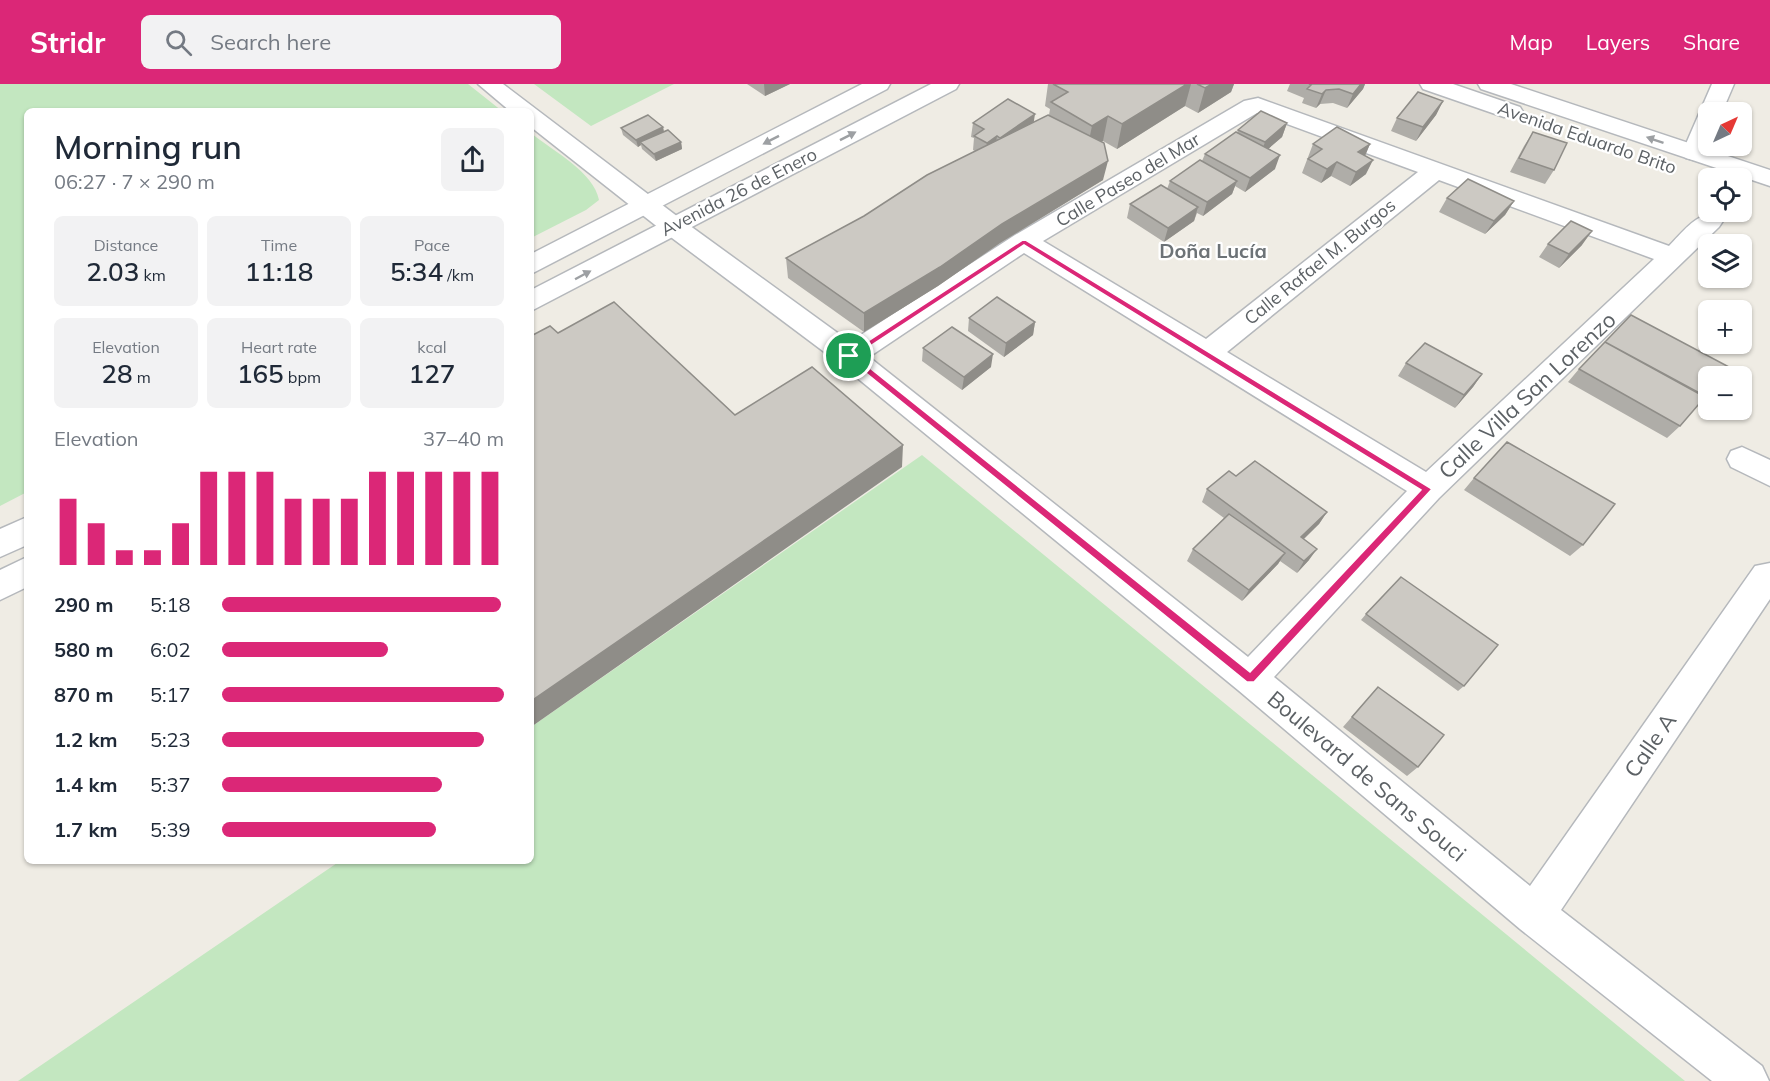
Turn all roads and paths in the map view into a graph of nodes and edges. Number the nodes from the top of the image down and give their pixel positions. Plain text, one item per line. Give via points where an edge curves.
1 (489, 84) edge
2 (879, 84) edge
3 (948, 84) edge
4 (1431, 84) edge
5 (1489, 84) edge
6 (1723, 84) edge
7 (1715, 102) edge
8 (520, 108) edge
9 (534, 118) edge
10 (1698, 143) edge
11 (1694, 153) junction
12 (1434, 171) junction
13 (1698, 177) edge
14 (1770, 178) edge
15 (1752, 195) edge
16 (1770, 201) edge
17 (646, 205) junction
18 (1709, 222) edge
19 (673, 226) junction
20 (1024, 241) junction
21 (1674, 257) junction
22 (534, 263) edge
23 (534, 300) edge
24 (1206, 354) junction
25 (849, 356) junction
26 (1743, 459) dead end
27 (1770, 474) edge
28 (1428, 489) junction
29 (24, 532) edge
30 (0, 544) edge
31 (24, 573) edge
32 (1767, 576) dead end
33 (0, 586) edge
34 (1250, 679) junction
35 (1534, 915) junction
36 (1747, 1081) edge

1 - 8 street
2 -> 17 street, Avenida 26 de Enero
19 -> 3 street, Avenida 26 de Enero
4 - 13 street, Avenida Eduardo Brito
11 -> 5 street, Avenida Eduardo Brito
6 - 7 street
9 - 17 street, Boulevard de Sans Souci
10 - 11 street
11 - 14 street, Avenida Eduardo Brito
12 - 20 street, Calle Paseo del Mar via 1252,106
12 - 21 street
12 - 24 street, Calle Rafael M. Burgos
15 - 16 street
17 - 19 street, Boulevard de Sans Souci
17 - 22 street, Avenida 26 de Enero
18 - 21 street, Calle Villa San Lorenzo
23 -> 19 street, Avenida 26 de Enero
19 - 25 street, Boulevard de Sans Souci
20 - 24 street
20 - 25 street, Calle Paseo del Mar
21 - 28 street, Calle Villa San Lorenzo
24 - 28 street
25 - 34 street, Boulevard de Sans Souci
26 - 27 street
28 - 34 street, Calle Villa San Lorenzo
29 - 30 street
31 - 33 street
32 - 35 street, Calle A
34 - 35 street, Boulevard de Sans Souci
35 - 36 street, Boulevard de Sans Souci

